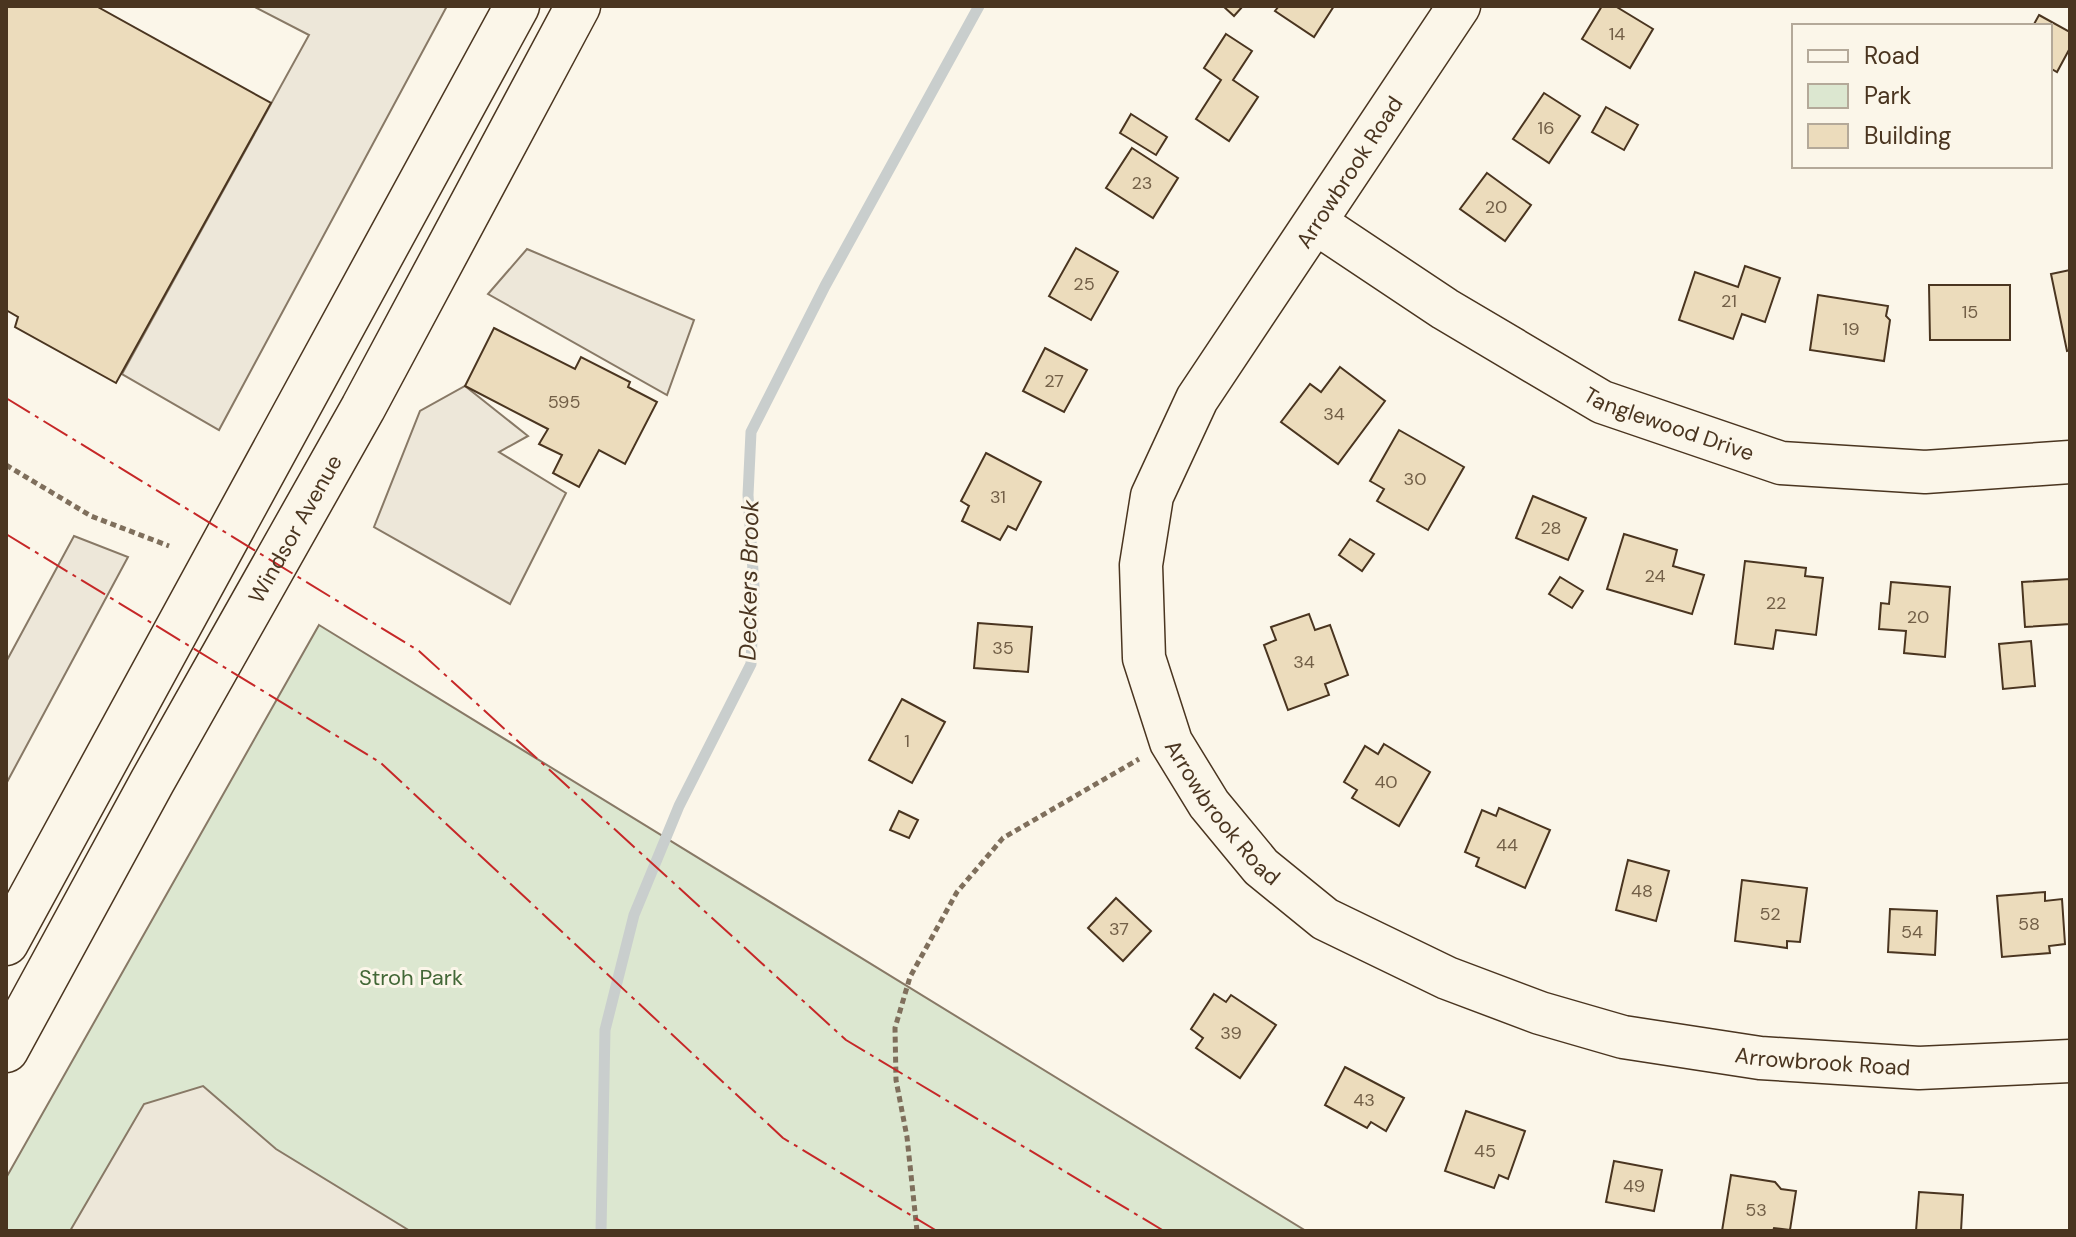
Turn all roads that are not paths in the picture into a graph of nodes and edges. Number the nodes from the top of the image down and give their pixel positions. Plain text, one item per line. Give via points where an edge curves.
1 (517, 6) edge
2 (578, 6) edge
3 (1459, 6) edge
4 (429, 166) junction
5 (472, 203) junction
6 (1316, 223) junction
7 (2070, 462) edge
8 (6, 943) edge
9 (6, 958) edge
10 (45, 980) junction
11 (6, 1050) edge
12 (2069, 1069) edge

1 - 4 main road
2 - 5 main road, Windsor Avenue
3 - 6 street, Arrowbrook Road
4 - 5 main road
4 - 8 main road
5 - 10 main road, Windsor Avenue
6 - 7 street, Tanglewood Drive via 1445,309 1602,402 1781,463 1925,472
6 - 12 street, Arrowbrook Road via 1197,399 1152,496 1141,565 1144,658 1171,742 1209,804 1261,867 1325,919 1447,978 1623,1037 1760,1058 1919,1068
9 - 10 main road
10 - 11 main road, Windsor Avenue

